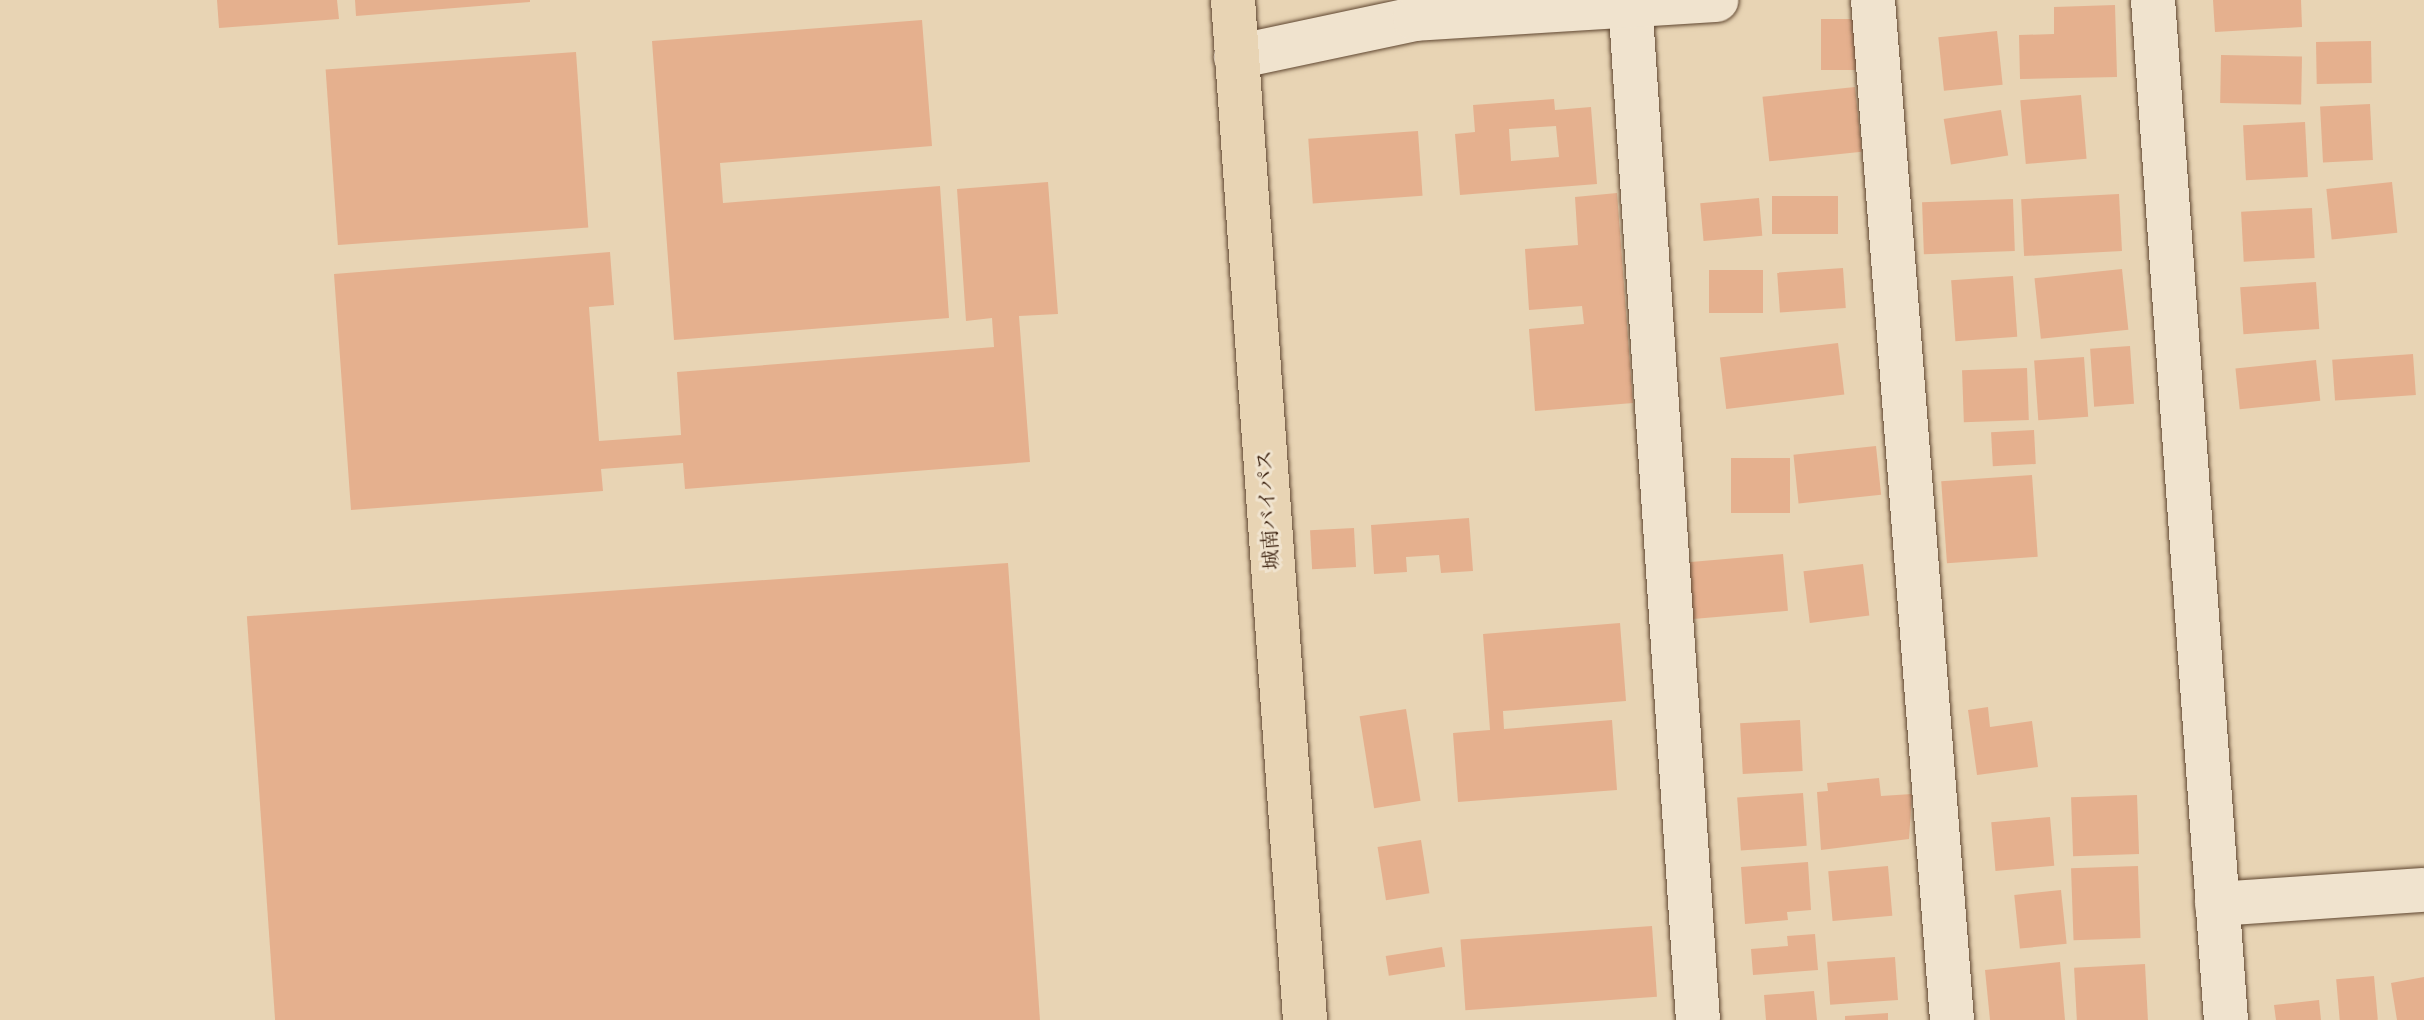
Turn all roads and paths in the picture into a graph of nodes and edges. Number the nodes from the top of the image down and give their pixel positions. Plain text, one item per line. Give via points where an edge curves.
1 (1233, 0) edge
2 (1716, 0) edge
3 (1873, 0) edge
4 (2153, 0) edge
5 (1630, 3) edge
6 (1236, 57) junction
7 (2424, 890) edge
8 (2217, 904) junction
9 (1305, 1020) edge
10 (1698, 1020) edge
11 (1952, 1020) edge
12 (2226, 1020) edge

1 - 6 highway, 城南バイパス
2 - 5 street
3 - 11 street
4 - 8 street
5 - 6 street via 1415,19
5 - 10 street
6 - 9 highway, 城南バイパス
7 - 8 street
8 - 12 street

